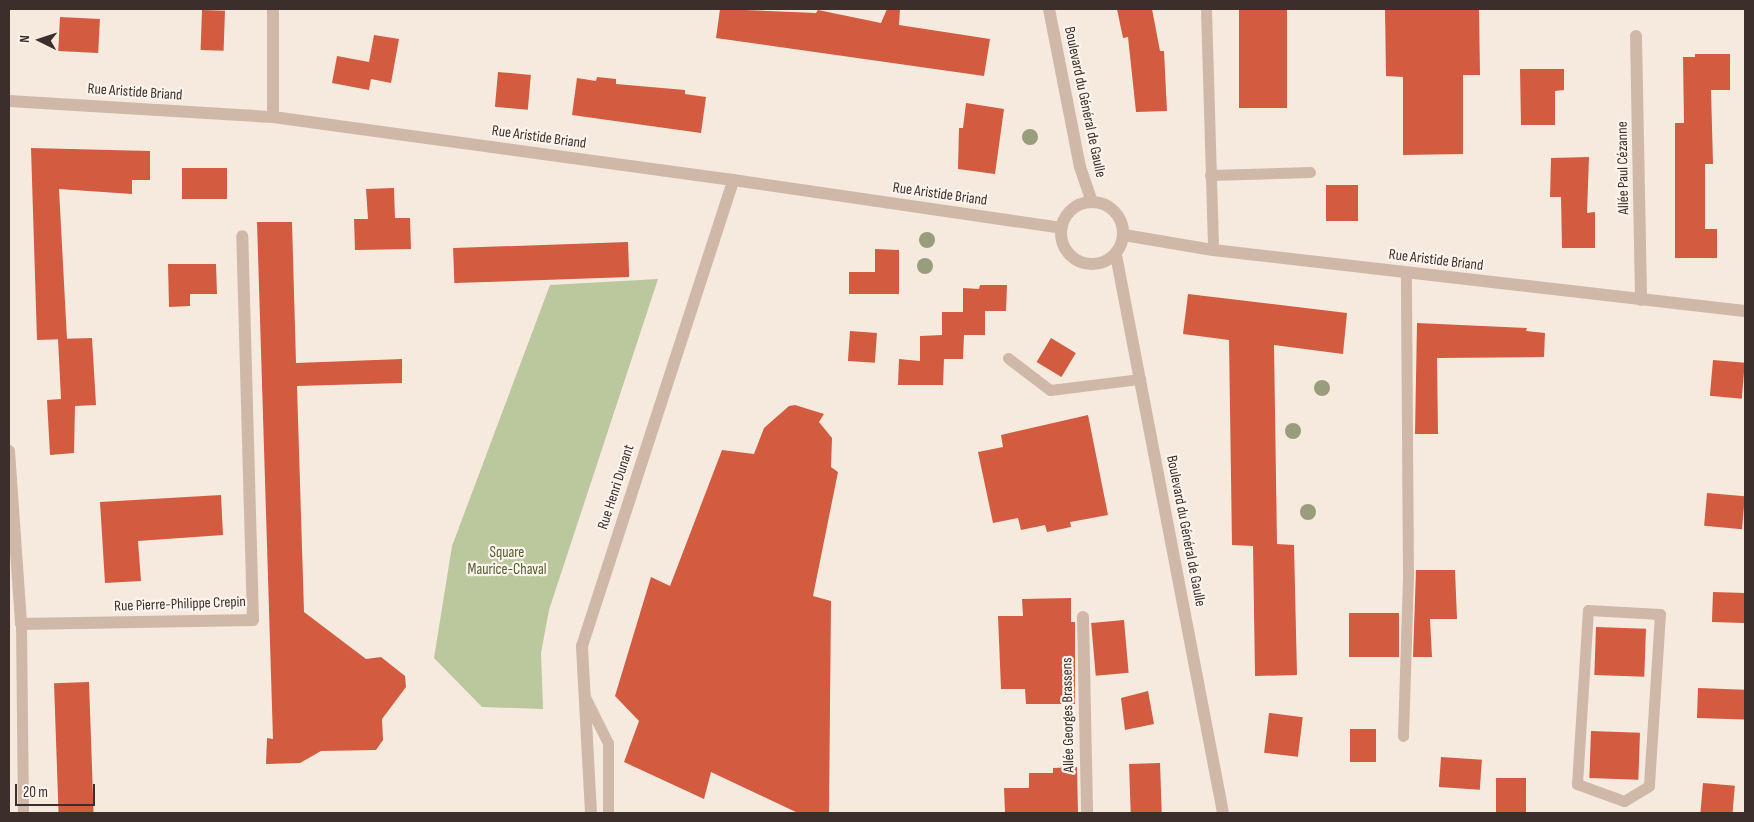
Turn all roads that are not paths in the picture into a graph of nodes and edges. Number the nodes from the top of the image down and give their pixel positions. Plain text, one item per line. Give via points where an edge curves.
1 (273, 9) edge
2 (1049, 9) edge
3 (1206, 9) edge
4 (1636, 36) dead end
5 (9, 101) edge
6 (273, 117) junction
7 (1310, 172) dead end
8 (1210, 176) junction
9 (733, 180) junction
10 (1092, 202) junction
11 (1062, 228) junction
12 (1124, 235) junction
13 (242, 236) dead end
14 (1213, 250) junction
15 (1116, 255) junction
16 (1406, 272) junction
17 (1641, 300) junction
18 (1745, 311) edge
19 (1008, 358) dead end
20 (1140, 378) junction
21 (9, 451) edge
22 (1083, 617) dead end
23 (21, 624) junction
24 (584, 696) junction
25 (1403, 736) dead end
26 (1624, 801) junction
27 (23, 813) edge
28 (591, 813) edge
29 (608, 813) edge
30 (1087, 813) edge
31 (1223, 813) edge
32 (1623, 813) edge

1 - 6 street
2 - 10 street, Boulevard du Général de Gaulle via 1080,167
3 - 8 lane
4 - 17 street, Allée Paul Cézanne
5 - 6 street, Rue Aristide Briand
6 - 9 street, Rue Aristide Briand
7 - 8 lane
8 - 14 lane
9 - 11 street, Rue Aristide Briand
9 - 24 street, Rue Henri Dunant via 582,646
10 - 11 street via 1072,209
10 - 12 street via 1111,208 1120,220
11 - 15 street via 1064,248 1078,262 1098,265
12 - 14 street, Rue Aristide Briand
12 - 15 street
13 - 23 street, Rue Pierre-Philippe Crepin via 253,620
14 - 16 street, Rue Aristide Briand
15 - 20 street, Boulevard du Général de Gaulle
16 - 17 street, Rue Aristide Briand
16 - 25 lane via 1408,577
17 - 18 street, Rue Aristide Briand
19 - 20 lane via 1050,390
20 - 31 street, Boulevard du Général de Gaulle
21 - 23 street
22 - 30 street, Allée Georges Brassens
23 - 27 lane
24 - 28 street, Rue Henri Dunant
24 - 29 lane via 608,743
26 - 26 lane via 1649,786 1660,614 1588,610 1577,784
26 - 32 lane

